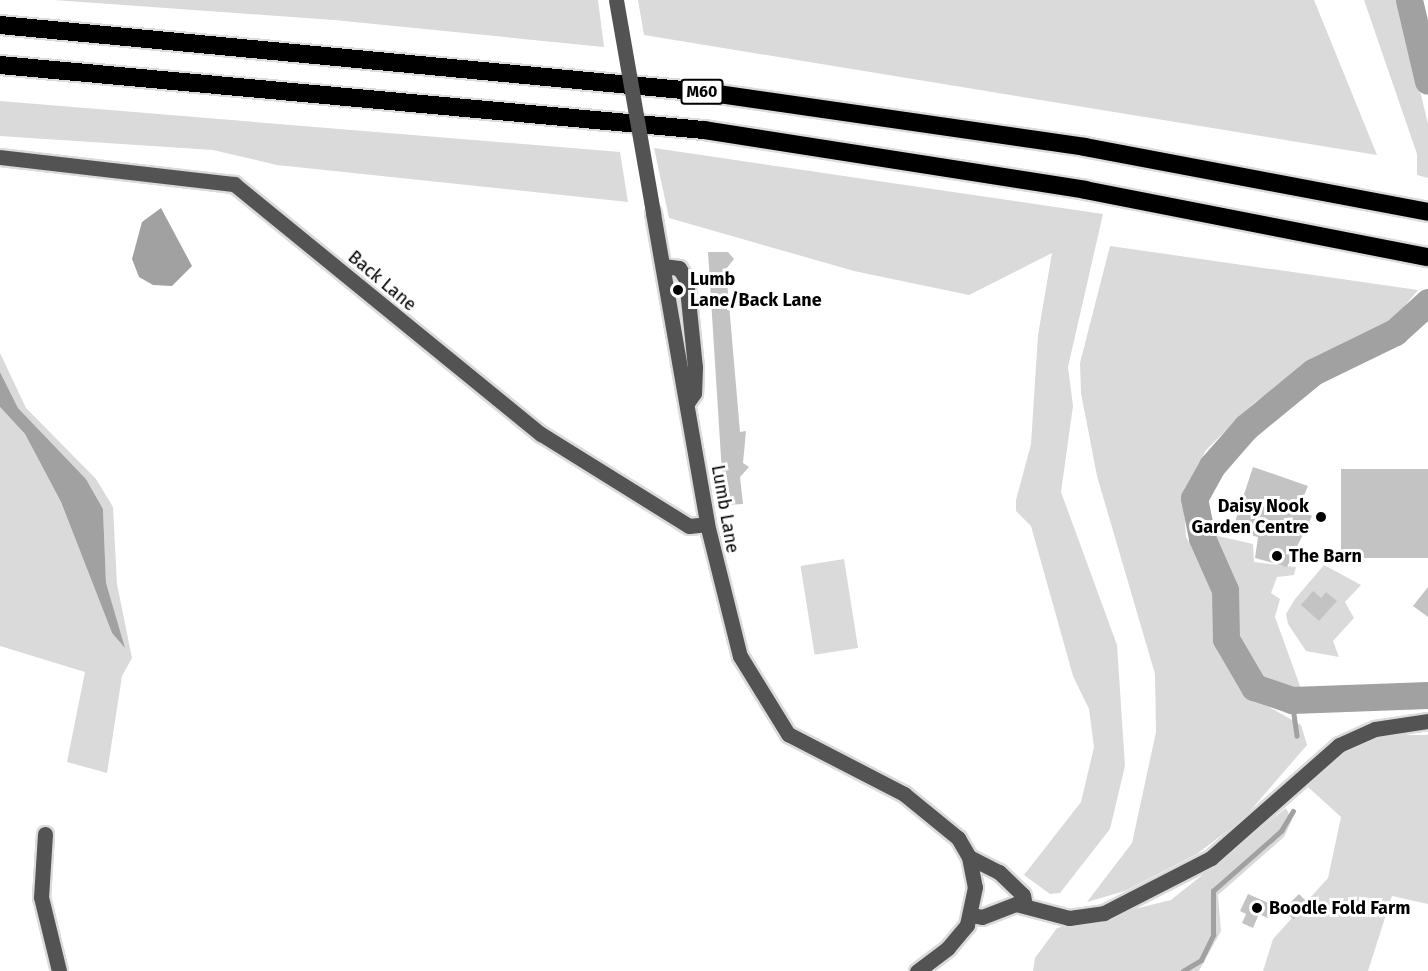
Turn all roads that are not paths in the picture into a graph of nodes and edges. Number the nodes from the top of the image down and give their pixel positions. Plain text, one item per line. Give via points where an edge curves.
1 (616, 0) edge
2 (0, 25) edge
3 (0, 65) edge
4 (0, 158) edge
5 (1428, 212) edge
6 (1428, 257) edge
7 (707, 524) junction
8 (1428, 722) edge
9 (45, 834) dead end
10 (969, 857) junction
11 (1025, 904) junction
12 (971, 915) junction
13 (59, 971) edge
14 (917, 971) edge

1 - 7 street, Lumb Lane, bridge
2 - 5 highway, M60 via 704,92 1085,147
3 - 6 highway, M60 via 704,129 1085,190
4 - 7 street, Back Lane via 234,183 541,434 689,526
7 - 10 street, Lumb Lane via 740,656 781,725 809,748 897,789 958,838
8 - 11 street via 1375,729 1339,745 1211,858 1104,913 1069,918
9 - 13 street via 41,897
10 - 11 street via 999,872 1023,895
10 - 12 street, Lumb Lane via 975,887
11 - 12 street
12 - 14 street via 956,941

